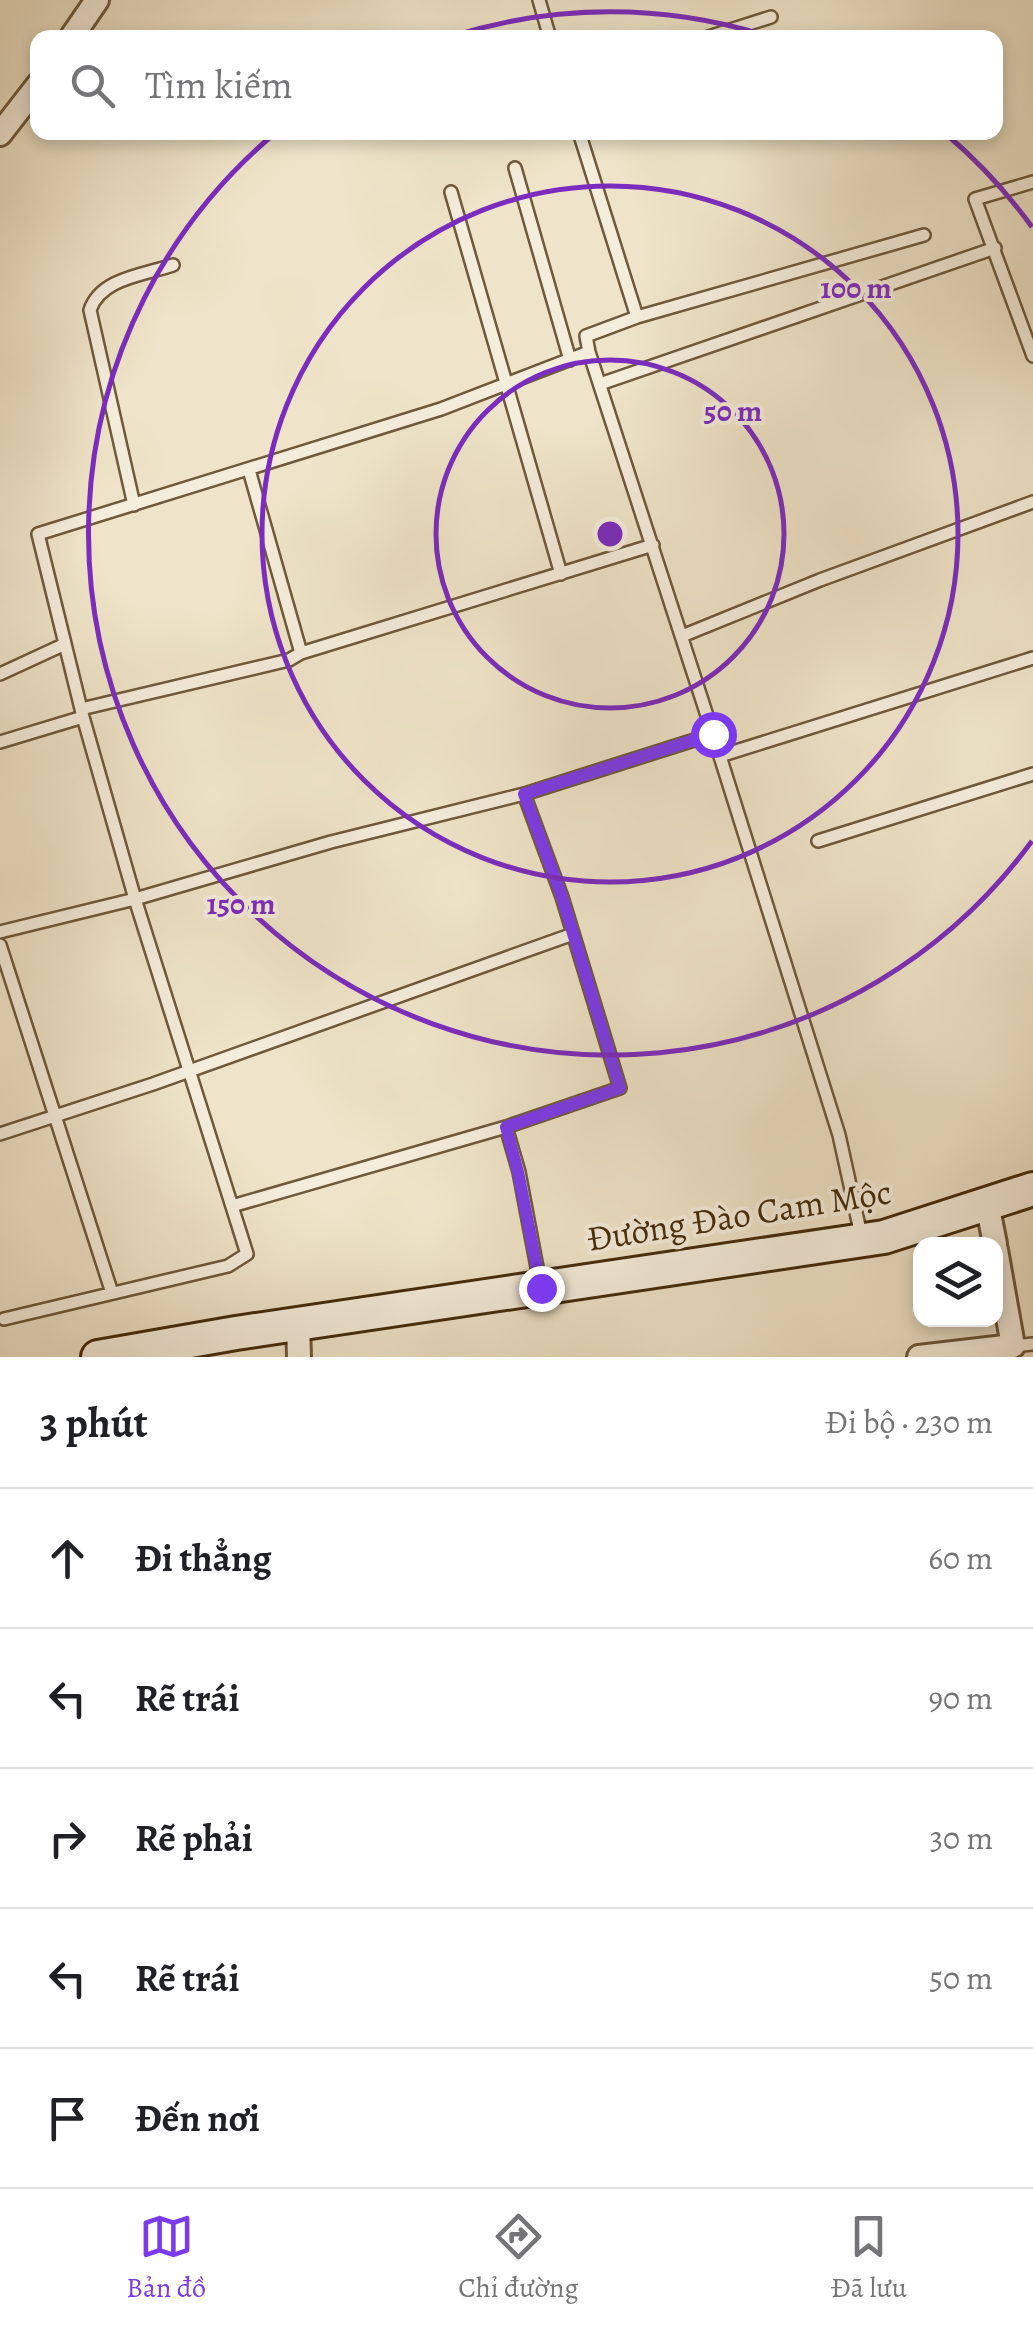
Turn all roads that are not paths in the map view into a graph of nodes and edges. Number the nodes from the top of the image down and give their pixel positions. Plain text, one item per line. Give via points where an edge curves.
1 (97, 0) edge
2 (539, 0) edge
3 (771, 18) dead end
4 (76, 30) edge
5 (548, 30) edge
6 (731, 30) edge
7 (30, 95) edge
8 (0, 134) edge
9 (582, 140) edge
10 (515, 168) dead end
11 (1033, 182) edge
12 (451, 192) dead end
13 (924, 235) dead end
14 (994, 248) junction
15 (173, 265) dead end
16 (637, 317) junction
17 (588, 352) junction
18 (1033, 356) edge
19 (570, 360) junction
20 (507, 384) junction
21 (600, 384) junction
22 (249, 470) junction
23 (1033, 502) edge
24 (134, 505) junction
25 (653, 546) junction
26 (561, 574) junction
27 (682, 636) junction
28 (64, 644) junction
29 (301, 653) junction
30 (1033, 658) edge
31 (0, 674) edge
32 (82, 713) junction
33 (713, 734) junction
34 (0, 742) edge
35 (720, 756) junction
36 (1033, 774) edge
37 (524, 794) junction
38 (818, 841) dead end
39 (135, 899) junction
40 (0, 932) edge
41 (573, 934) junction
42 (0, 945) edge
43 (190, 1070) junction
44 (54, 1117) junction
45 (506, 1127) junction
46 (0, 1134) edge
47 (1033, 1189) edge
48 (987, 1203) junction
49 (232, 1206) junction
50 (993, 1237) edge
51 (862, 1240) junction
52 (541, 1288) junction
53 (112, 1293) junction
54 (1003, 1298) edge
55 (4, 1319) dead end
56 (298, 1324) junction
57 (1011, 1349) edge
58 (98, 1357) edge
59 (300, 1357) edge
60 (919, 1357) edge

1 - 4 street
2 - 5 lane
3 - 6 lane
7 - 8 street
9 - 16 lane
10 - 19 lane
11 - 14 lane via 975,199
12 - 20 lane
13 - 16 lane
14 - 18 lane
14 - 21 lane
15 - 24 lane via 107,286 90,310
16 - 17 lane via 586,336
17 - 19 lane
17 - 21 lane
19 - 20 lane
20 - 22 lane
20 - 26 lane
21 - 25 lane
22 - 24 lane
22 - 29 lane
23 - 27 lane
24 - 28 lane via 38,534
25 - 26 lane
25 - 27 lane
26 - 29 lane
27 - 33 lane
28 - 31 lane
28 - 32 lane
29 - 32 lane
30 - 35 lane
32 - 34 lane
32 - 39 lane
33 - 35 lane
33 - 37 lane
35 - 51 lane via 839,1135
36 - 38 lane
37 - 39 lane
37 - 41 lane
39 - 40 lane
39 - 43 lane
41 - 43 lane
41 - 45 lane via 620,1088
42 - 44 lane
43 - 44 lane
43 - 49 lane
44 - 46 lane
44 - 53 lane
45 - 49 lane
45 - 52 lane
47 - 48 street, Đường Đào Cam Mộc
48 - 50 street
48 - 51 street, Đường Đào Cam Mộc
49 - 53 lane via 247,1254 228,1266
51 - 52 street, Đường Đào Cam Mộc
52 - 56 street, Đường Đào Cam Mộc
53 - 55 lane
54 - 57 street
56 - 58 street, Đường Đào Cam Mộc
56 - 59 street
57 - 60 street

